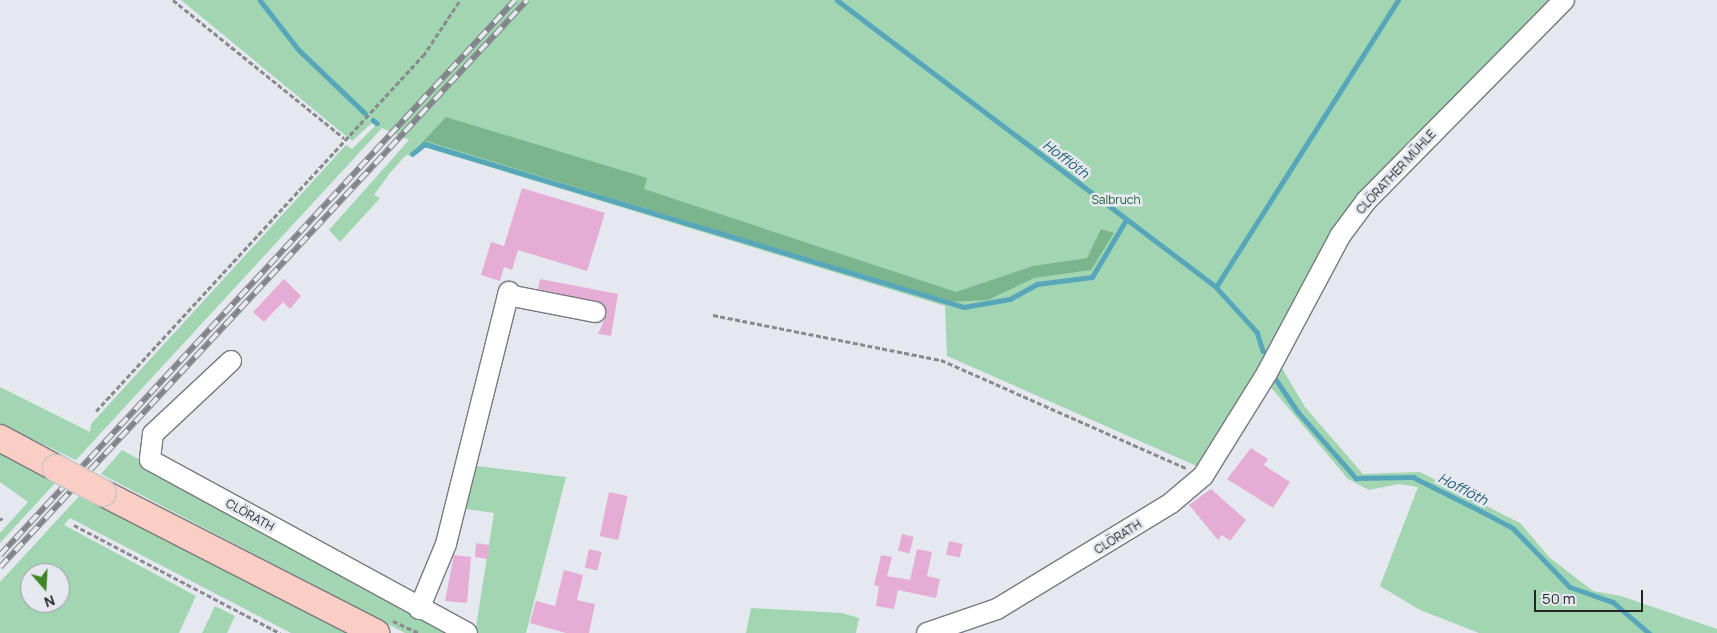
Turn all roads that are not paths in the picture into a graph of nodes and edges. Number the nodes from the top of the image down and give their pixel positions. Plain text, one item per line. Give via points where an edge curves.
1 (1564, 0) edge
2 (595, 312) dead end
3 (231, 361) dead end
4 (1265, 377) joint
5 (0, 438) edge
6 (419, 609) junction
7 (376, 633) edge
8 (467, 633) edge
9 (926, 633) edge

1 - 4 street, CLÖRATHER MÜHLE via 1366,201 1340,236
2 - 6 street via 508,294 446,544
3 - 6 street, CLÖRATH via 153,434 150,460
4 - 9 street, CLÖRATH via 1203,476 1171,503 997,609
5 - 7 main road, bridge
6 - 8 street, CLÖRATH

